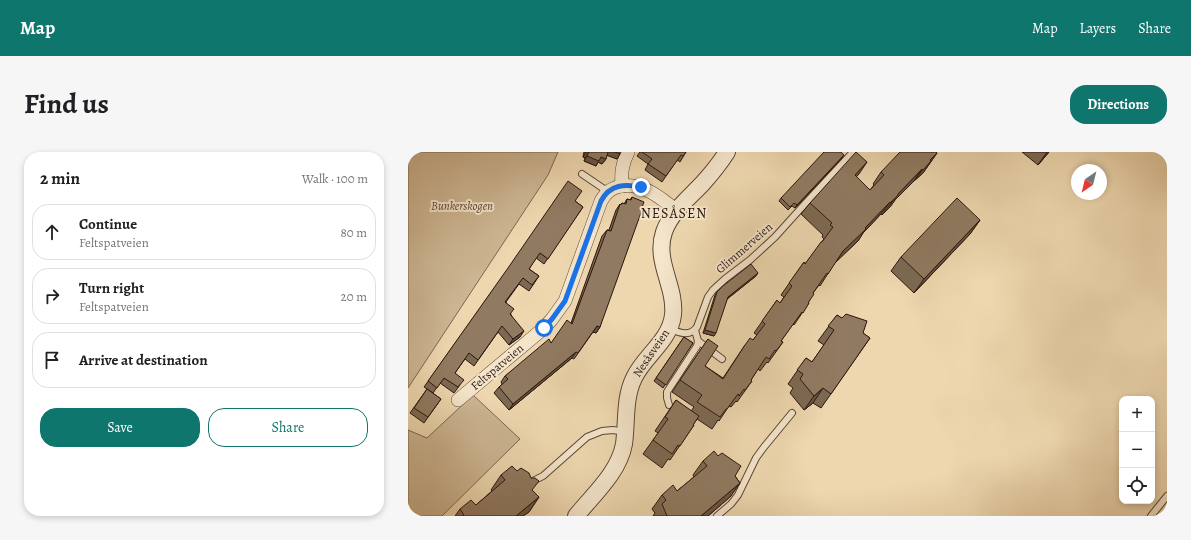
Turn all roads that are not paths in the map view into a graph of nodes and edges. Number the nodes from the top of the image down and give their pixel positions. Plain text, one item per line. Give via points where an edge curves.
1 (628, 152) edge
2 (727, 152) edge
3 (854, 152) edge
4 (582, 174) dead end
5 (622, 186) junction
6 (607, 191) junction
7 (677, 210) junction
8 (669, 328) junction
9 (695, 330) junction
10 (698, 341) junction
11 (722, 359) dead end
12 (458, 400) dead end
13 (670, 405) dead end
14 (792, 414) dead end
15 (625, 432) junction
16 (528, 484) edge
17 (1167, 496) edge
18 (576, 516) edge
19 (718, 516) edge
20 (1151, 516) edge

1 - 5 street via 622,167
2 - 7 street, Nesåsveien via 711,174
3 - 9 lane, Glimmerveien via 776,237 713,290
4 - 6 lane
5 - 6 street
5 - 7 street via 646,189
6 - 12 street, Feltspatveien via 601,201 565,301 559,310 544,328
7 - 8 street, Nesåsveien via 666,225 661,247 662,263 673,308
8 - 9 lane via 684,334
8 - 15 street, Nesåsveien via 633,380
9 - 10 lane
10 - 11 lane
10 - 13 lane via 667,392
14 - 19 lane via 756,458 738,495
15 - 16 lane via 602,431 587,437 543,476
15 - 18 street, Nesåsveien via 617,464 607,480
17 - 20 lane

